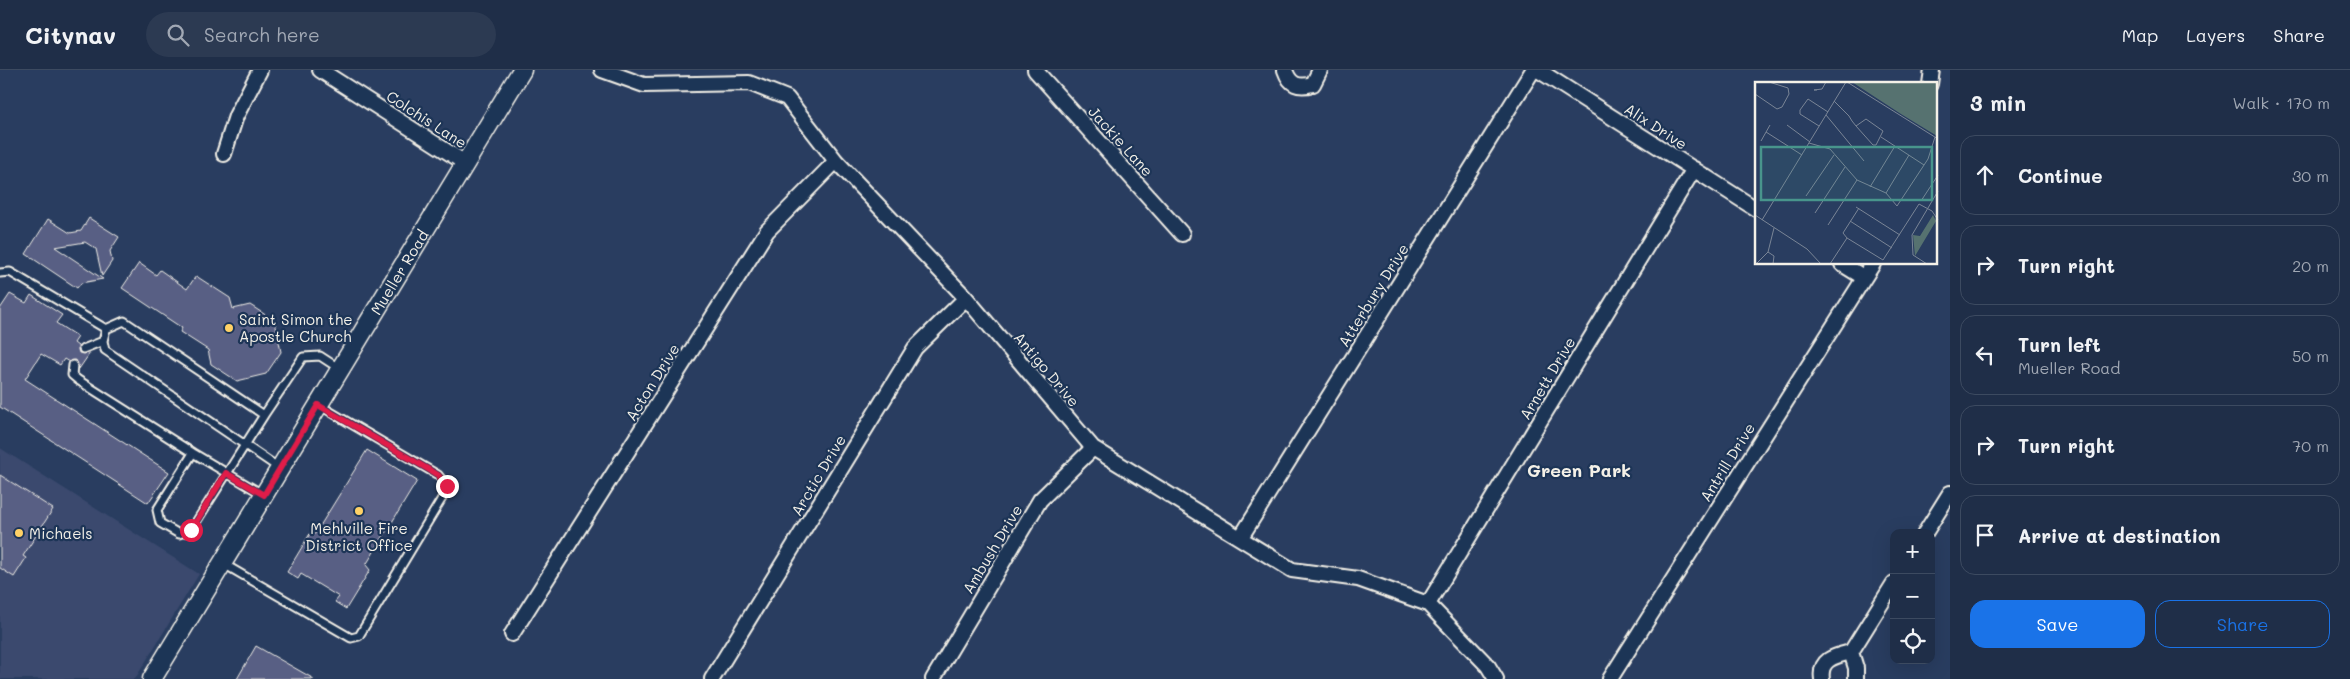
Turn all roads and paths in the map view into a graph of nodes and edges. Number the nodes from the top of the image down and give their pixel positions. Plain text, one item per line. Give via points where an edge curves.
1 (260, 70) edge
2 (320, 70) edge
3 (522, 70) edge
4 (602, 70) edge
5 (1035, 70) edge
6 (1284, 70) edge
7 (1320, 70) edge
8 (1533, 70) edge
9 (1538, 70) edge
10 (224, 154) dead end
11 (836, 161) junction
12 (465, 163) junction
13 (1694, 169) junction
14 (1755, 208) edge
15 (1182, 234) dead end
16 (1844, 265) edge
17 (1872, 265) edge
18 (0, 273) edge
19 (1863, 277) junction
20 (966, 298) junction
21 (106, 329) junction
22 (103, 341) junction
23 (83, 349) dead end
24 (73, 365) dead end
25 (340, 369) junction
26 (318, 405) junction
27 (264, 415) junction
28 (246, 444) junction
29 (1093, 448) junction
30 (193, 453) junction
31 (280, 468) junction
32 (226, 473) junction
33 (1950, 493) edge
34 (264, 495) junction
35 (1928, 529) edge
36 (1241, 537) junction
37 (222, 563) junction
38 (1890, 589) edge
39 (1428, 604) junction
40 (512, 634) dead end
41 (1851, 652) junction
42 (152, 679) edge
43 (712, 679) edge
44 (933, 679) edge
45 (1496, 679) edge
46 (1610, 679) edge
47 (1822, 679) edge
48 (1856, 679) edge

1 - 10 street via 236,116
2 - 12 street, Colchis Lane
3 - 12 street, Mueller Road
4 - 11 street, Antigo Drive via 644,85 749,83 787,98
5 - 15 street, Jackie Lane
6 - 7 street via 1290,82 1301,87 1313,84
8 - 36 street, Atterbury Drive
9 - 13 street, Alix Drive
11 - 20 street, Antigo Drive
11 - 40 street, Acton Drive via 767,230
12 - 25 street, Mueller Road
13 - 14 street, Alix Drive
13 - 39 street, Arnett Drive
16 - 19 street
17 - 19 street, Antrill Drive
18 - 21 lane via 10,272
19 - 46 street, Antrill Drive
20 - 29 street, Antigo Drive
20 - 43 street, Arctic Drive via 914,348
21 - 22 lane
21 - 27 lane via 124,321
22 - 23 lane
22 - 28 lane via 105,350
24 - 30 lane via 72,375 78,380
25 - 26 street, Mueller Road
25 - 27 lane via 320,356 303,357
26 - 31 street, Mueller Road
26 - 37 lane via 438,475 447,486 359,636 351,638
27 - 28 lane
28 - 31 lane
28 - 32 lane
29 - 36 street, Antigo Drive
29 - 44 street, Ambush Drive via 1040,500
30 - 32 lane
30 - 32 lane via 157,510 160,523 179,534 191,530
31 - 34 street, Mueller Road
32 - 34 lane
33 - 35 street
34 - 37 street, Mueller Road
36 - 39 street, Antigo Drive via 1292,570 1358,579
37 - 42 street, Mueller Road
38 - 41 street
39 - 45 street, Antigo Drive via 1488,666
41 - 47 street via 1826,660 1821,671
41 - 48 street

